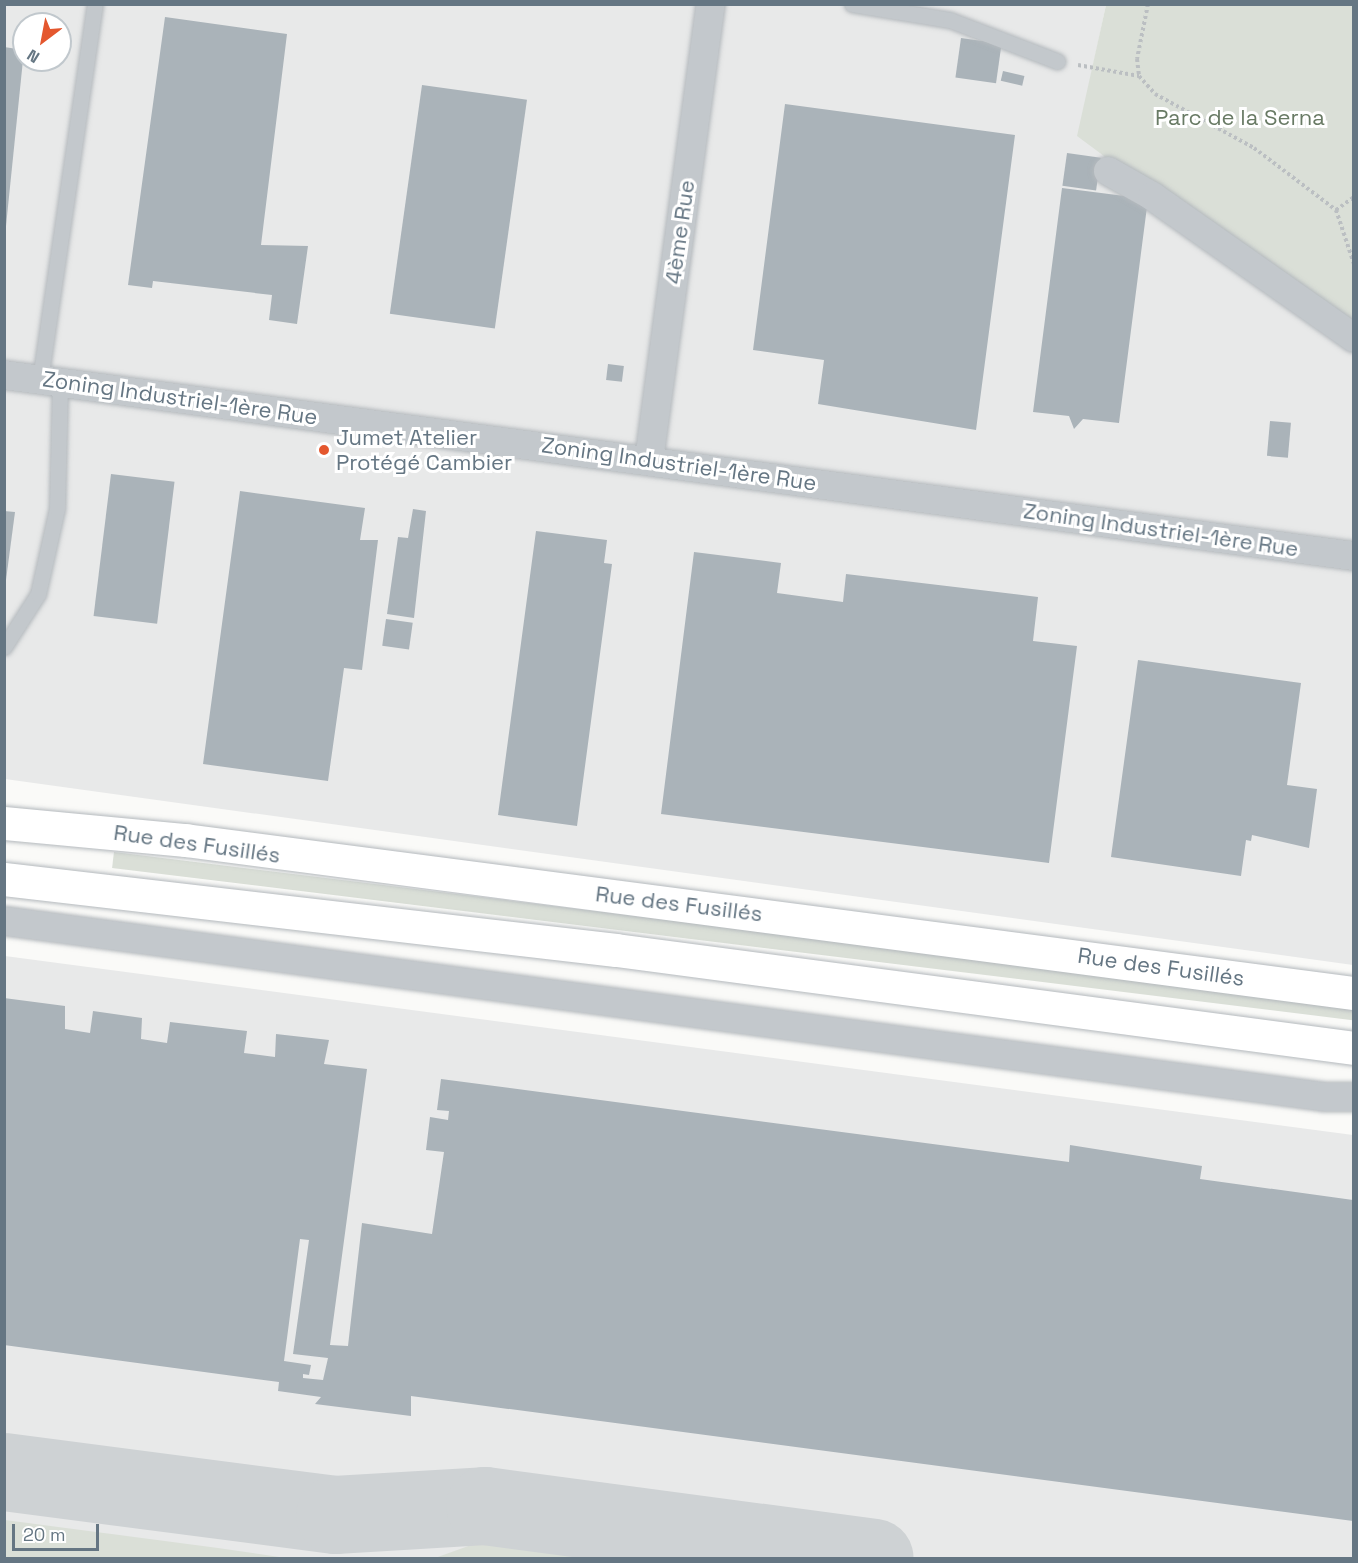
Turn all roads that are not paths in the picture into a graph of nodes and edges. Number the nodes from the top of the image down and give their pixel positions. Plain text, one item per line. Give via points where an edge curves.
1 (95, 4) edge
2 (711, 4) edge
3 (852, 4) edge
4 (1057, 61) road end
5 (1108, 171) dead end
6 (1353, 338) edge
7 (4, 375) edge
8 (50, 381) junction
9 (649, 460) junction
10 (1353, 556) edge
11 (4, 647) edge
12 (4, 823) edge
13 (4, 879) edge
14 (4, 921) edge
15 (1353, 993) edge
16 (1353, 1048) edge
17 (1353, 1097) edge

1 - 8 lane
2 - 9 street, 4ème Rue
3 - 4 lane via 950,20
5 - 6 street via 1152,196
7 - 8 street, Zoning Industriel-1ère Rue
8 - 9 street, Zoning Industriel-1ère Rue
8 - 11 lane via 54,518 38,594
9 - 10 street, Zoning Industriel-1ère Rue
12 - 15 highway, Rue des Fusillés via 185,840
13 - 16 highway via 616,950
14 - 17 street via 1312,1095

